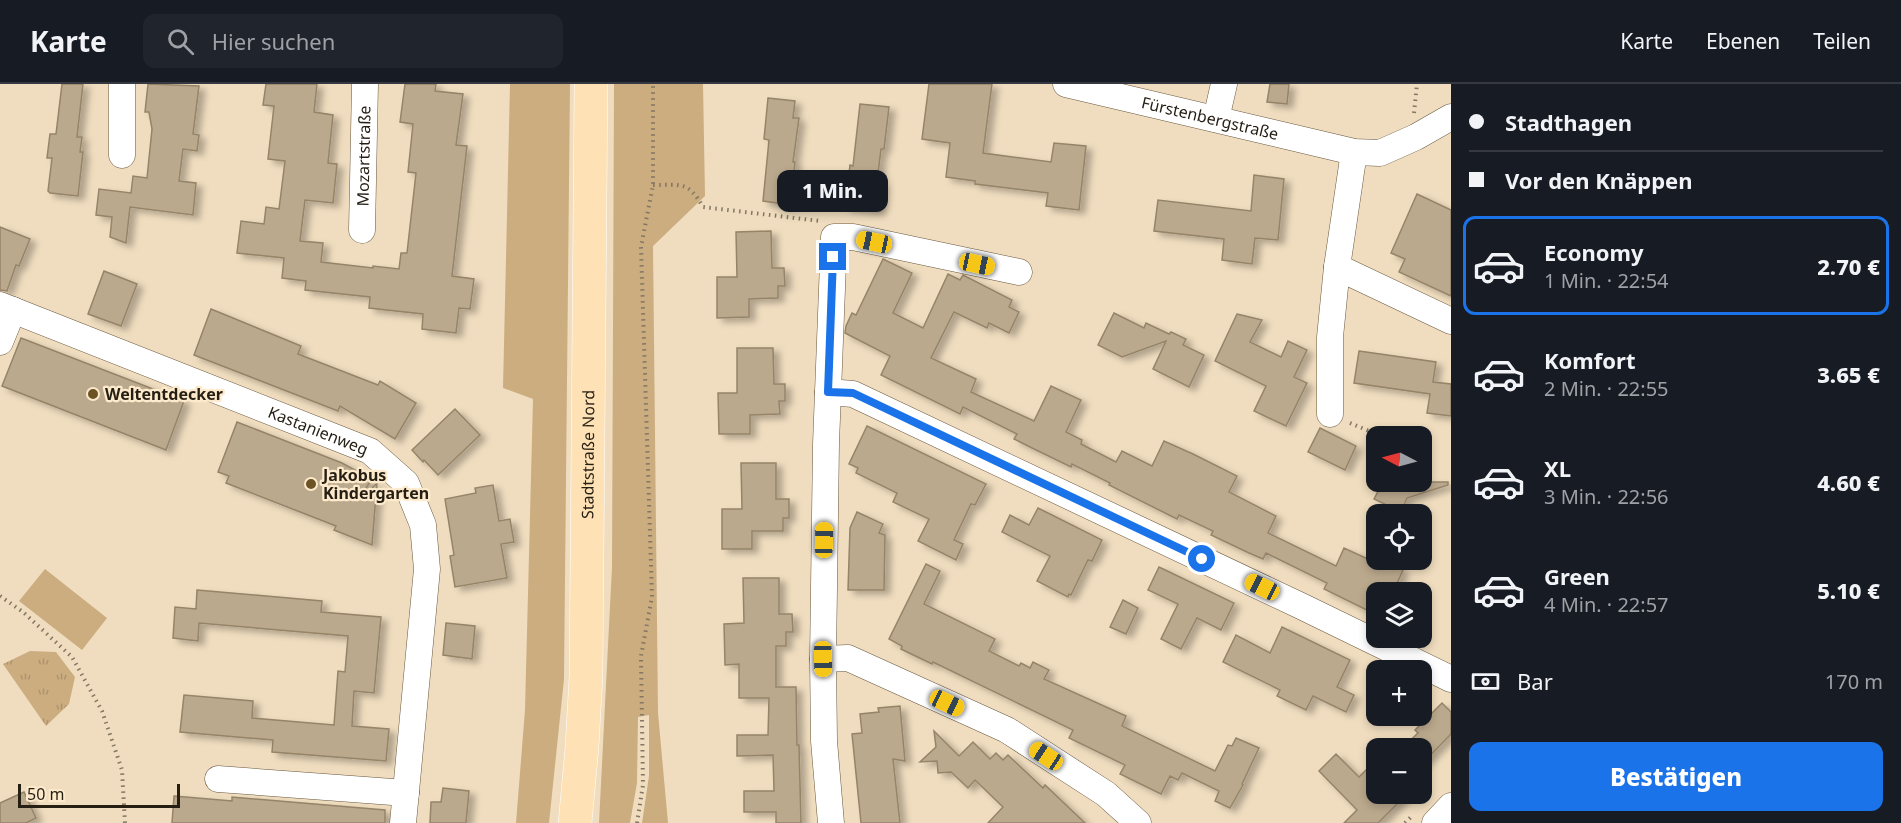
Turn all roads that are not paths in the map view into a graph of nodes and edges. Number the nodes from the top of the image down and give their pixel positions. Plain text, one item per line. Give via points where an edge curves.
1 (122, 84) edge
2 (365, 84) edge
3 (591, 84) edge
4 (1066, 84) edge
5 (1224, 84) edge
6 (1451, 117) edge
7 (1216, 119) junction
8 (1354, 152) junction
9 (122, 155) dead end
10 (362, 230) dead end
11 (1337, 267) junction
12 (1019, 273) dead end
13 (6, 308) edge
14 (1451, 321) edge
15 (0, 342) edge
16 (828, 392) junction
17 (1330, 414) road end
18 (823, 659) junction
19 (1451, 679) edge
20 (218, 778) dead end
21 (406, 793) junction
22 (1451, 806) edge
23 (404, 823) edge
24 (575, 823) edge
25 (831, 823) edge
26 (1138, 823) edge
27 (1435, 823) edge

1 - 9 street
2 - 10 street, Mozartstraße
3 - 24 main road, Stadtstraße Nord via 586,676
4 - 7 street, Fürstenbergstraße
5 - 7 street
6 - 8 street, Fürstenbergstraße via 1380,153
7 - 8 street, Fürstenbergstraße
8 - 11 street
11 - 14 street
11 - 17 street via 1330,338
12 - 16 street via 853,237 834,237
13 - 15 street
13 - 21 street, Kastanienweg via 370,451 406,483 423,525 427,569
16 - 18 street
16 - 19 street via 853,393
18 - 25 street
18 - 26 street via 848,658 1007,730 1106,794
20 - 21 street
21 - 23 street, Kastanienweg
22 - 27 street

